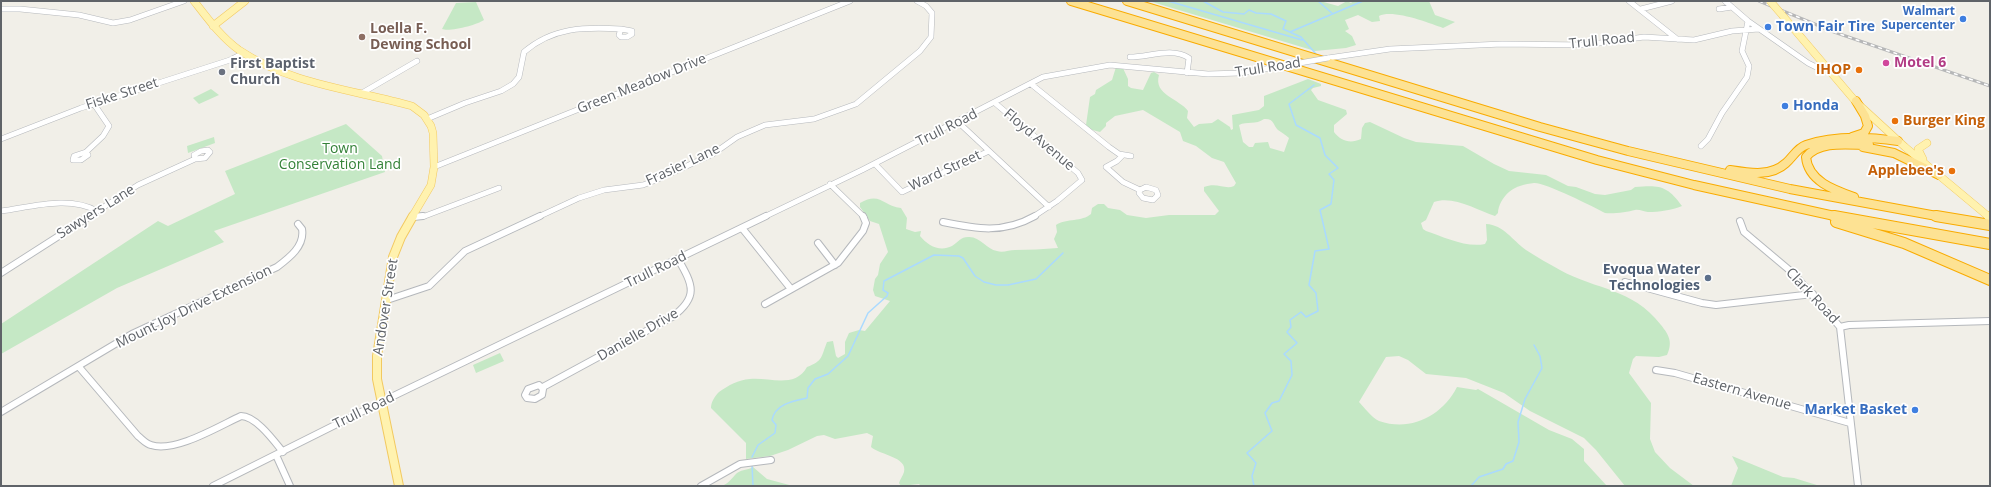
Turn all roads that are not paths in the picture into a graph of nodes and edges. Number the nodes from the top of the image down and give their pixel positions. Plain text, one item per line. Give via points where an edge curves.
1 (184, 1) edge
2 (194, 1) edge
3 (245, 1) edge
4 (850, 1) edge
5 (917, 1) edge
6 (1071, 1) edge
7 (1127, 1) edge
8 (1629, 1) edge
9 (1672, 1) edge
10 (1725, 1) edge
11 (1770, 1) edge
12 (1732, 7) junction
13 (1, 9) edge
14 (1640, 9) junction
15 (1718, 9) dead end
16 (1748, 21) junction
17 (213, 26) junction
18 (621, 29) dead end
19 (1745, 29) junction
20 (1759, 29) junction
21 (1677, 39) junction
22 (244, 53) junction
23 (1130, 56) dead end
24 (417, 61) dead end
25 (1825, 68) junction
26 (1187, 73) junction
27 (1031, 84) junction
28 (362, 93) junction
29 (1856, 101) junction
30 (995, 103) junction
31 (94, 104) junction
32 (427, 119) junction
33 (958, 122) junction
34 (1568, 135) junction
35 (1, 139) edge
36 (1840, 140) junction
37 (1898, 141) junction
38 (1927, 143) dead end
39 (1700, 146) dead end
40 (1855, 146) junction
41 (989, 151) junction
42 (86, 152) dead end
43 (1123, 156) junction
44 (1131, 156) dead end
45 (195, 159) dead end
46 (875, 164) junction
47 (434, 167) junction
48 (1939, 175) junction
49 (830, 184) junction
50 (499, 188) dead end
51 (1140, 190) dead end
52 (1729, 193) junction
53 (1049, 207) junction
54 (1, 211) edge
55 (97, 211) junction
56 (1912, 213) junction
57 (413, 217) junction
58 (1990, 218) edge
59 (1740, 221) dead end
60 (943, 222) dead end
61 (298, 224) dead end
62 (1990, 225) edge
63 (742, 228) junction
64 (818, 243) dead end
65 (1990, 244) edge
66 (678, 259) junction
67 (835, 265) junction
68 (1, 273) edge
69 (1990, 280) edge
70 (1625, 282) dead end
71 (791, 289) junction
72 (1813, 294) junction
73 (387, 300) junction
74 (765, 304) dead end
75 (1990, 321) edge
76 (1840, 326) junction
77 (79, 367) junction
78 (1656, 370) dead end
79 (543, 388) dead end
80 (381, 402) junction
81 (1, 412) edge
82 (1850, 423) junction
83 (279, 453) junction
84 (771, 460) dead end
85 (213, 486) edge
86 (290, 486) edge
87 (399, 486) edge
88 (701, 486) edge
89 (1858, 486) edge

1 - 13 street via 116,23 79,15 20,8
2 - 17 main road
3 - 17 main road
4 - 47 street, Green Meadow Drive
5 - 73 street, Frasier Lane via 932,13 929,40 920,51 856,104 814,119 765,124 737,138 714,154 656,180 638,186 604,190 579,198 465,251 429,286
6 - 52 highway via 1533,142
7 - 34 highway
8 - 14 street
9 - 14 street
10 - 12 street
11 - 25 main road, bridge
12 - 15 street
12 - 16 street
14 - 21 street
16 - 19 street
16 - 20 street
17 - 22 main road
18 - 32 street via 582,27 539,40 524,52 519,77 513,84
19 - 20 street, Trull Road
19 - 21 street, Trull Road via 1700,39
19 - 39 street via 1742,53 1749,72 1706,142
20 - 25 street via 1810,65
21 - 26 street, Trull Road, bridge via 1644,37 1591,44 1502,44 1386,49 1235,74
22 - 28 main road via 270,68 296,77
22 - 31 street, Fiske Street via 230,60
23 - 26 street via 1139,58 1183,54 1189,58
24 - 28 street
25 - 29 main road
26 - 27 street, Trull Road via 1110,65 1050,76
27 - 30 street, Trull Road
27 - 43 street
28 - 32 main road via 412,106
29 - 36 highway via 1865,116 1867,129 1859,136
29 - 37 main road
30 - 33 street, Trull Road
30 - 53 street, Floyd Avenue via 1078,173 1082,180
31 - 35 street, Fiske Street
31 - 42 street via 109,126 103,136
32 - 47 main road, Andover Street via 433,133
33 - 41 street
33 - 46 street, Trull Road
34 - 36 highway via 1682,161 1756,173 1781,166 1806,145
34 - 56 highway via 1740,178
36 - 37 highway
37 - 40 highway
37 - 48 main road
38 - 48 main road via 1920,146 1919,153
40 - 48 highway via 1890,150
40 - 56 highway via 1813,150 1806,157 1807,166 1817,178 1834,189 1862,200
41 - 46 street, Ward Street via 902,192
41 - 53 street
43 - 44 street
43 - 51 street via 1106,168 1123,182
45 - 55 street, Sawyers Lane via 138,185
46 - 49 street, Trull Road
47 - 57 main road, Andover Street via 431,185
48 - 58 main road
49 - 63 street, Trull Road
49 - 67 street via 866,220 863,231
50 - 57 street via 425,216
52 - 65 highway via 1873,224
52 - 69 highway via 1874,233 1932,254
53 - 60 street via 1019,224 1006,228
54 - 55 street via 71,202 87,205
55 - 68 street, Sawyers Lane
56 - 62 highway
57 - 73 main road, Andover Street via 393,257
59 - 72 street, Clark Road via 1741,228 1748,235 1794,274
61 - 77 street, Mount Joy Drive Extension via 303,229 302,240 277,267 132,334
63 - 66 street, Trull Road
63 - 71 street
64 - 67 street
66 - 79 street, Danielle Drive via 693,289 685,307 672,317
66 - 80 street, Trull Road
67 - 71 street
70 - 72 street via 1716,305
71 - 74 street
72 - 76 street, Clark Road
73 - 80 main road, Andover Street via 377,356
75 - 76 street
76 - 82 street, Clark Road
77 - 81 street, Mount Joy Drive Extension
77 - 83 street via 138,436 150,445 181,443 246,416 267,432
78 - 82 street, Eastern Avenue via 1675,373
80 - 83 street, Trull Road
80 - 87 main road, Andover Street
82 - 89 street, Clark Road
83 - 85 street, Trull Road
83 - 86 street
84 - 88 street via 740,464

